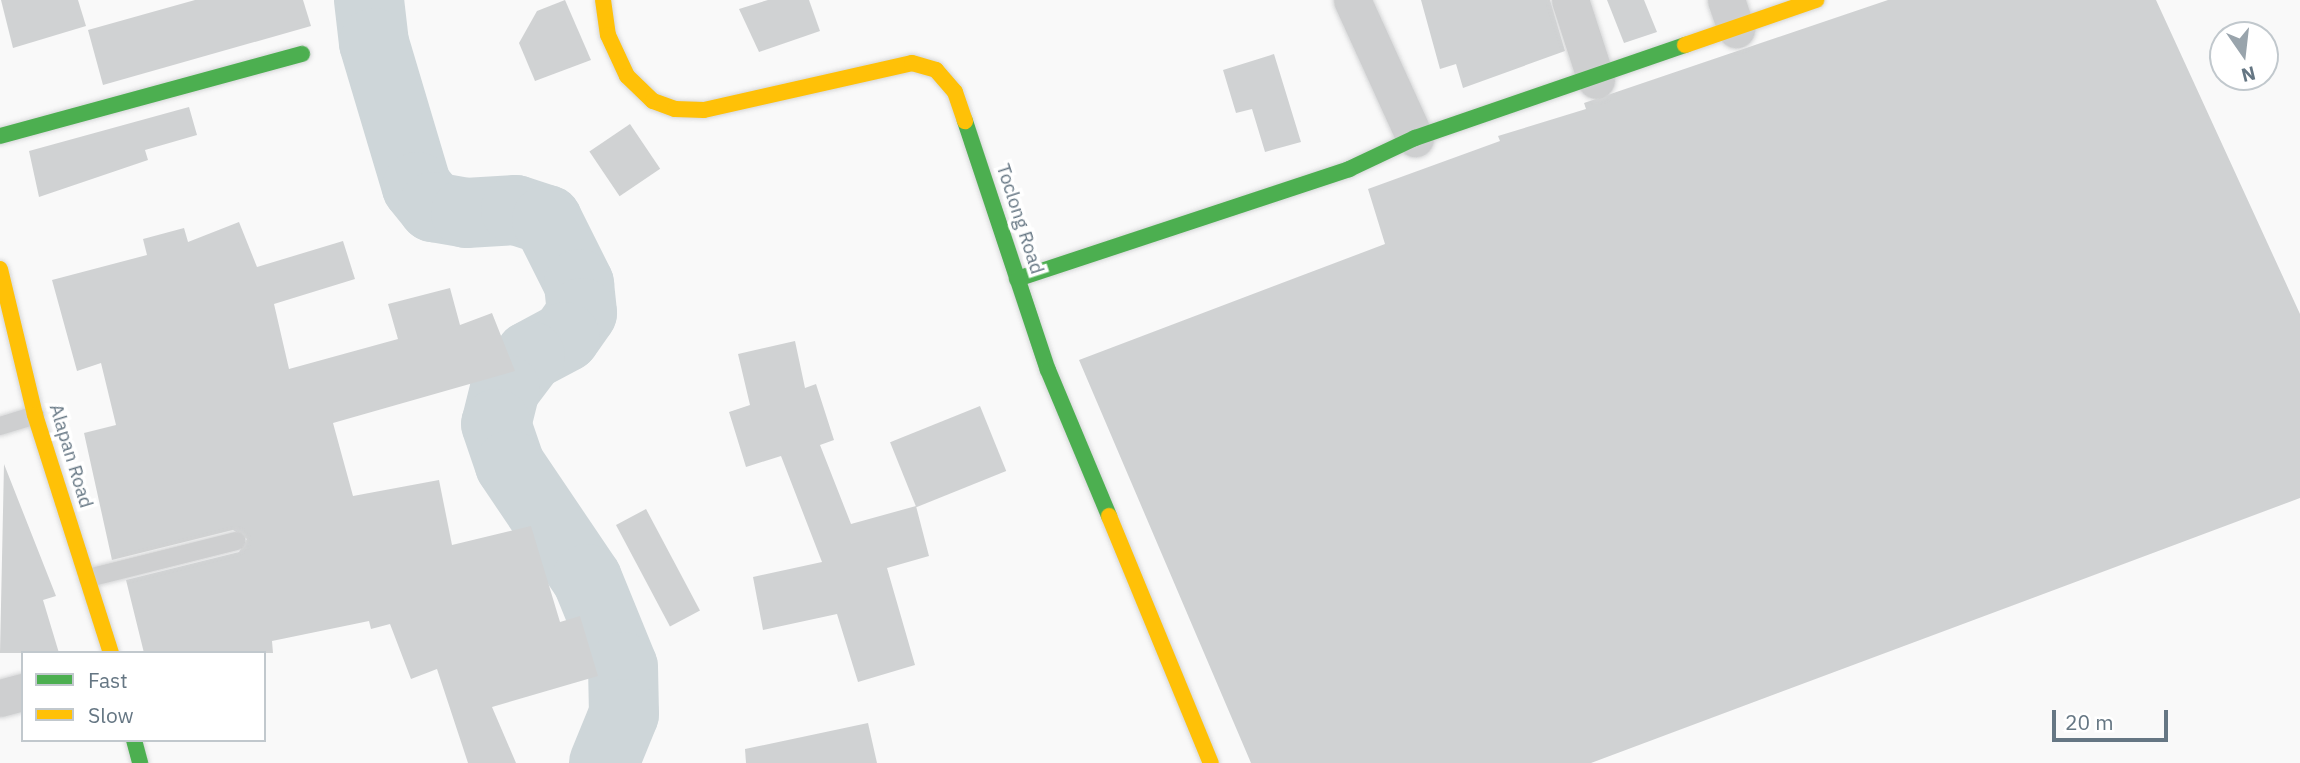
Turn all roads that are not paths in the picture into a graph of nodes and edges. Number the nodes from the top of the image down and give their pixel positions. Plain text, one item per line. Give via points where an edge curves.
1 (603, 0) edge
2 (1352, 0) edge
3 (1570, 0) edge
4 (1816, 0) edge
5 (1731, 15) edge
6 (302, 54) dead end
7 (1597, 80) junction
8 (0, 136) edge
9 (1415, 138) junction
10 (0, 269) edge
11 (1017, 279) junction
12 (5, 308) edge
13 (35, 415) junction
14 (0, 426) edge
15 (236, 541) dead end
16 (88, 578) junction
17 (110, 651) edge
18 (21, 693) edge
19 (0, 698) edge
20 (135, 742) edge
21 (140, 763) edge
22 (1211, 763) edge

1 - 11 street, Toclong Road via 608,35 627,76 653,101 675,109 750,101 880,66 912,62 936,71 960,104
2 - 9 street
3 - 7 street
4 - 5 street
5 - 7 street
6 - 8 street
7 - 9 street
9 - 11 street via 1349,169
10 - 12 street, Alapan Road
11 - 22 street, Toclong Road
12 - 13 street, Alapan Road
13 - 14 lane
13 - 16 street, Alapan Road
15 - 16 lane
16 - 17 street, Alapan Road
18 - 19 street
20 - 21 street

